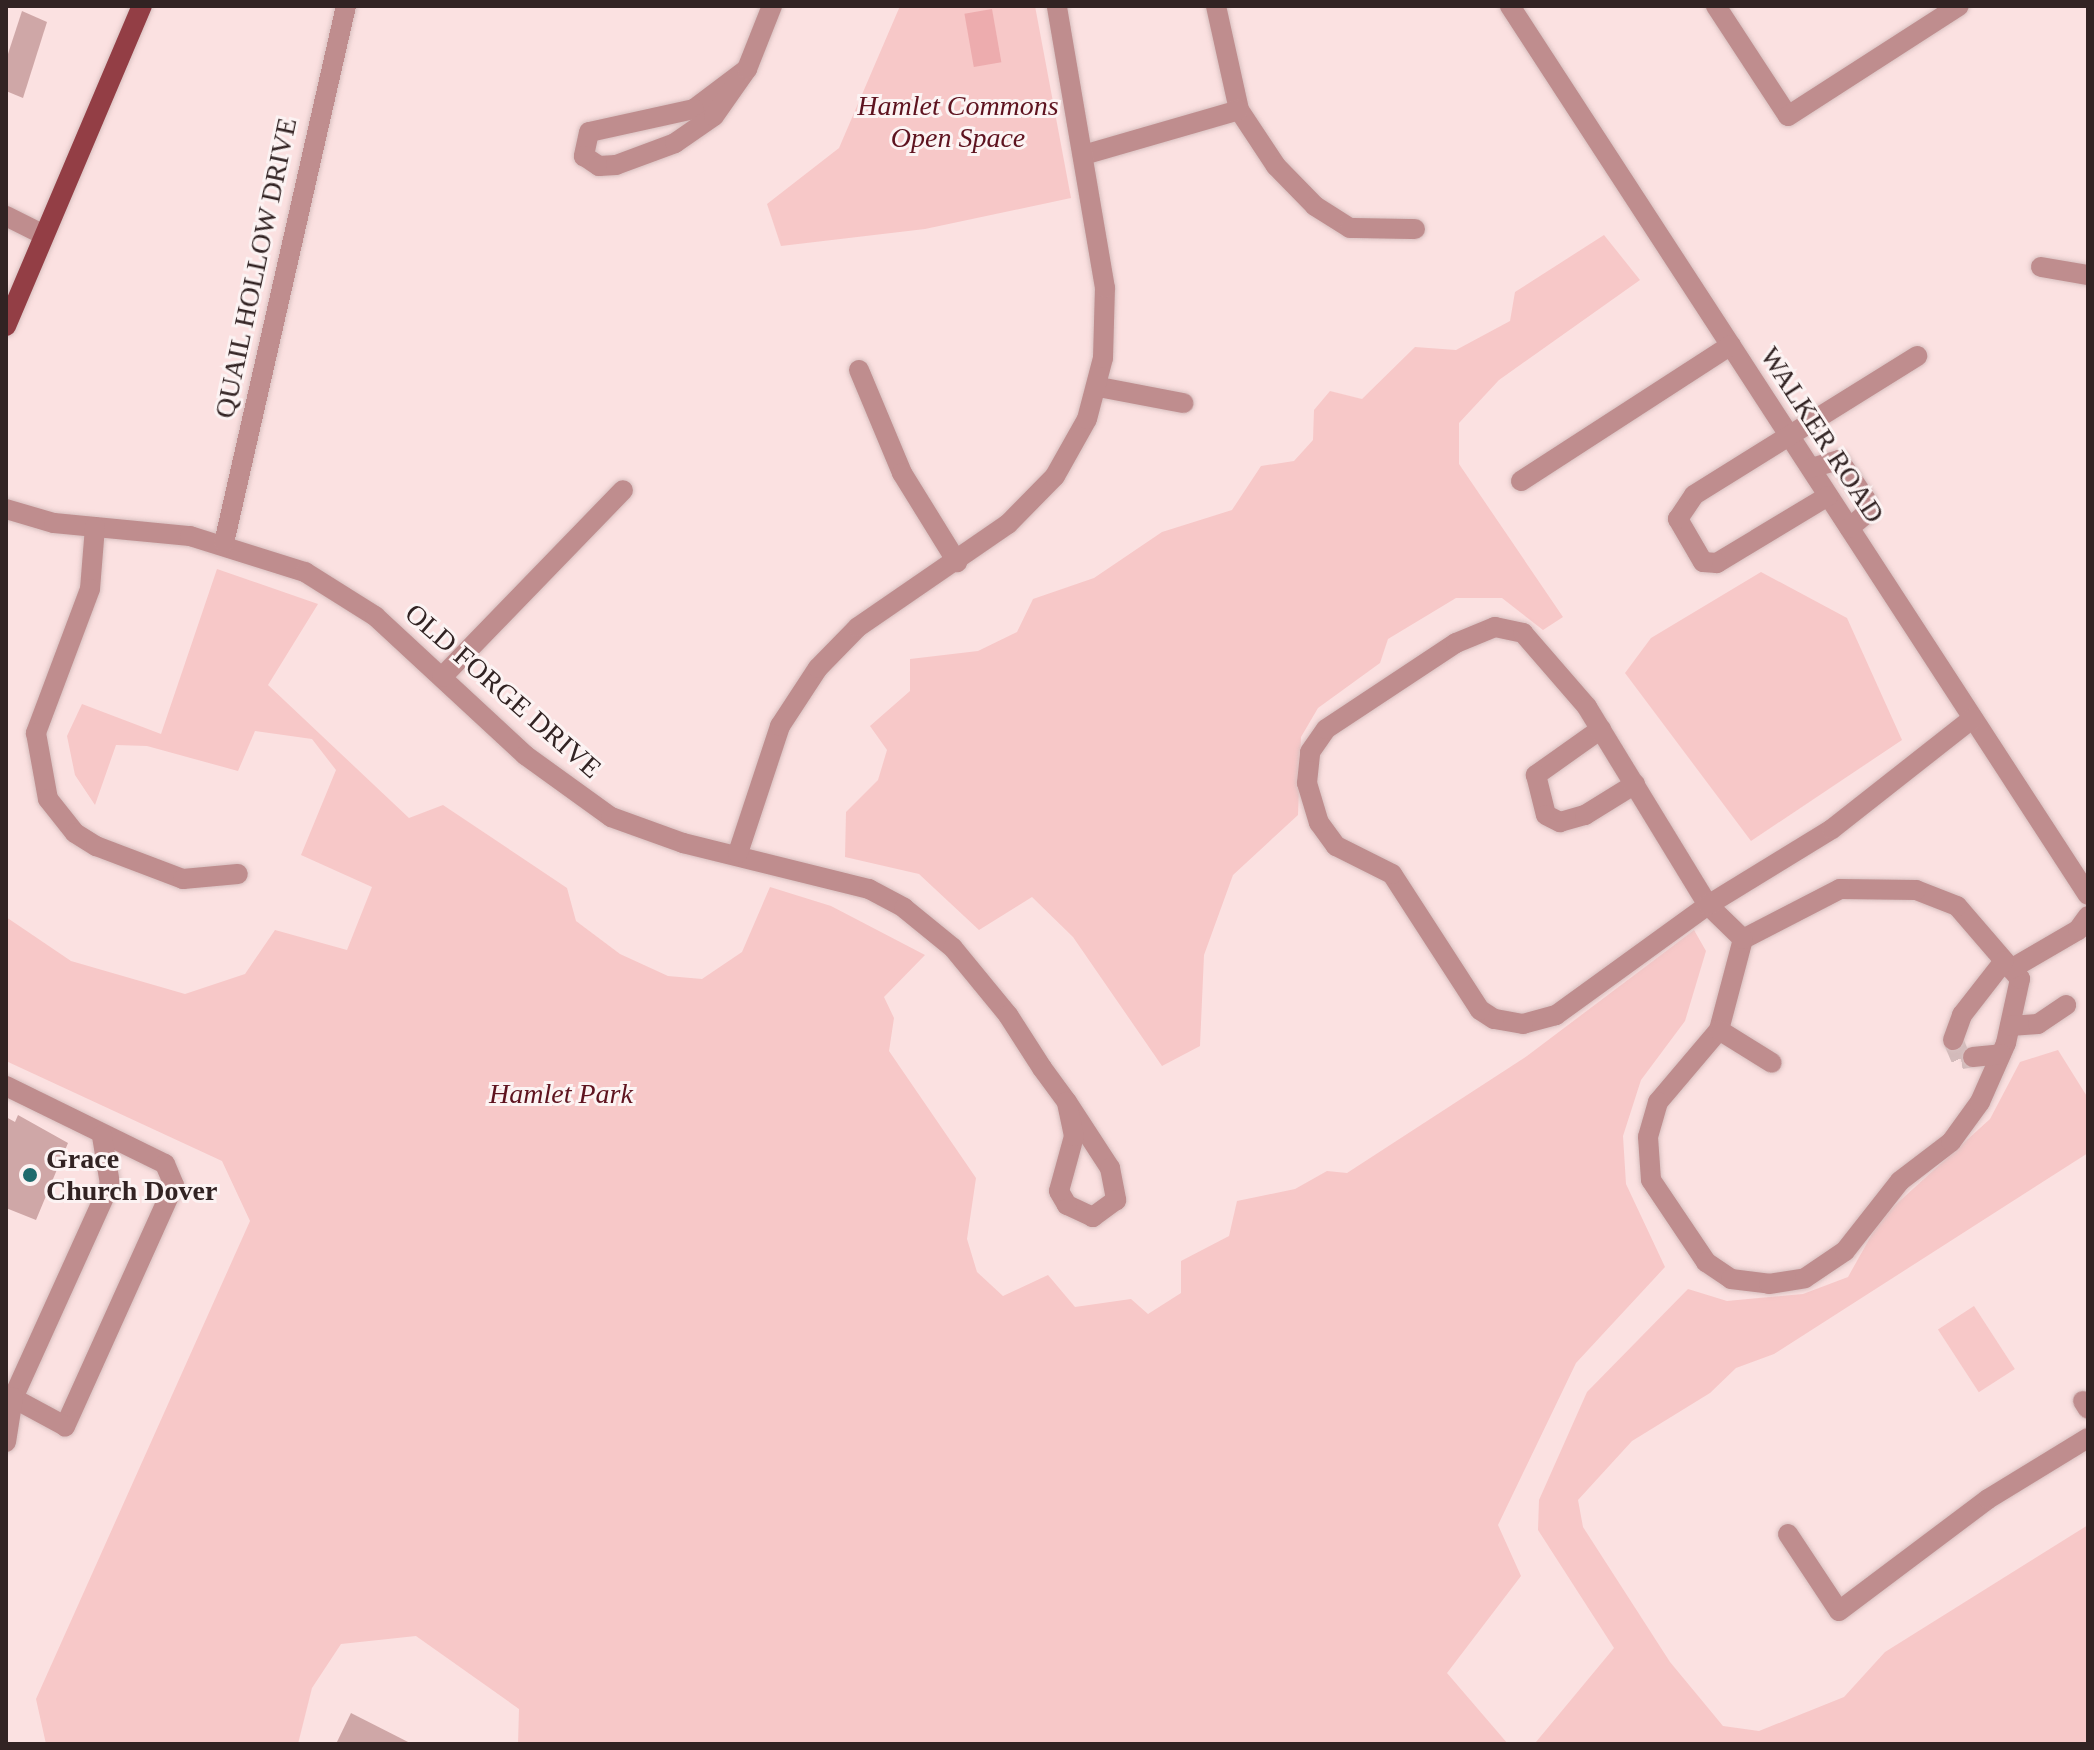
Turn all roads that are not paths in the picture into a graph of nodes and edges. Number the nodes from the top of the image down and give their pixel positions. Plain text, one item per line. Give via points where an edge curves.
1 (142, 6) edge
2 (346, 6) edge
3 (772, 6) edge
4 (1057, 6) edge
5 (1216, 6) edge
6 (1510, 6) edge
7 (1716, 6) edge
8 (1959, 6) edge
9 (747, 69) junction
10 (1239, 110) junction
11 (1083, 155) junction
12 (6, 216) edge
13 (1415, 229) dead end
14 (44, 235) junction
15 (2041, 267) dead end
16 (2088, 275) edge
17 (6, 326) edge
18 (1731, 345) junction
19 (1917, 356) dead end
20 (859, 370) dead end
21 (1099, 387) junction
22 (1183, 403) dead end
23 (1789, 435) junction
24 (1811, 468) junction
25 (1521, 481) dead end
26 (623, 490) dead end
27 (1828, 496) junction
28 (6, 509) edge
29 (95, 527) junction
30 (1849, 528) junction
31 (224, 543) junction
32 (957, 562) junction
33 (442, 677) junction
34 (1973, 718) junction
35 (1601, 729) junction
36 (1635, 784) junction
37 (738, 853) junction
38 (238, 874) dead end
39 (2088, 895) edge
40 (1708, 905) junction
41 (2083, 919) edge
42 (1743, 939) junction
43 (2008, 965) junction
44 (2066, 1005) dead end
45 (2010, 1026) junction
46 (1719, 1030) junction
47 (1953, 1040) dead end
48 (2001, 1054) junction
49 (1973, 1057) dead end
50 (1772, 1063) dead end
51 (6, 1086) edge
52 (1067, 1102) junction
53 (102, 1136) junction
54 (13, 1398) junction
55 (2088, 1438) edge
56 (6, 1442) edge
57 (1788, 1534) dead end

1 - 14 main road
2 - 31 street, QUAIL HOLLOW DRIVE
3 - 9 street
4 - 11 street
5 - 10 street
6 - 18 street, WALKER ROAD
7 - 8 street via 1788,116
9 - 9 street via 694,109 589,132 584,156 607,166 675,143 714,116
10 - 11 street
10 - 13 street via 1276,166 1333,219 1370,233
11 - 21 street via 1105,288
12 - 14 street
14 - 17 main road
15 - 16 street
18 - 23 street, WALKER ROAD
18 - 25 street
19 - 23 street
20 - 32 street via 902,473
21 - 22 street
21 - 32 street via 1048,485
23 - 24 street, WALKER ROAD
23 - 27 street via 1682,506 1684,540 1703,562 1717,563
24 - 27 street, WALKER ROAD
24 - 30 street via 1839,460 1867,501 1867,513
26 - 33 street
27 - 30 street, WALKER ROAD
28 - 29 street, OLD FORGE DRIVE
29 - 31 street, OLD FORGE DRIVE
29 - 38 street via 90,589 36,733 48,799 75,833 96,846 183,879
30 - 34 street, WALKER ROAD
31 - 33 street, OLD FORGE DRIVE via 337,589
32 - 37 street via 858,627 804,686 766,761
33 - 37 street, OLD FORGE DRIVE via 581,800 683,843
34 - 39 street, WALKER ROAD
34 - 40 street via 1832,829
35 - 36 street
35 - 36 street via 1536,775 1546,815 1560,822 1585,815
35 - 40 street via 1523,633 1495,627 1456,643 1326,729 1310,752 1307,783 1319,823 1336,846 1392,874 1480,1010 1494,1019 1523,1024 1556,1015
36 - 40 street
37 - 52 street, OLD FORGE DRIVE via 869,889 904,908 953,948
40 - 42 street
41 - 43 street
42 - 43 street via 1840,889 1916,890 1957,906
42 - 46 street
43 - 45 street via 2020,979
43 - 47 street via 1962,1015
44 - 45 street via 2038,1024
45 - 48 street
46 - 48 street via 1658,1102 1648,1137 1651,1180 1706,1262 1731,1279 1769,1284 1805,1278 1845,1251 1900,1181 1951,1142
46 - 50 street
48 - 49 street
51 - 53 street
52 - 52 street, OLD FORGE DRIVE via 1117,1182 1116,1200 1093,1217 1067,1205 1059,1191 1074,1136
53 - 54 street via 110,1184
53 - 54 street via 165,1164 174,1185 65,1426
54 - 56 street
55 - 57 street via 1988,1499 1839,1611

